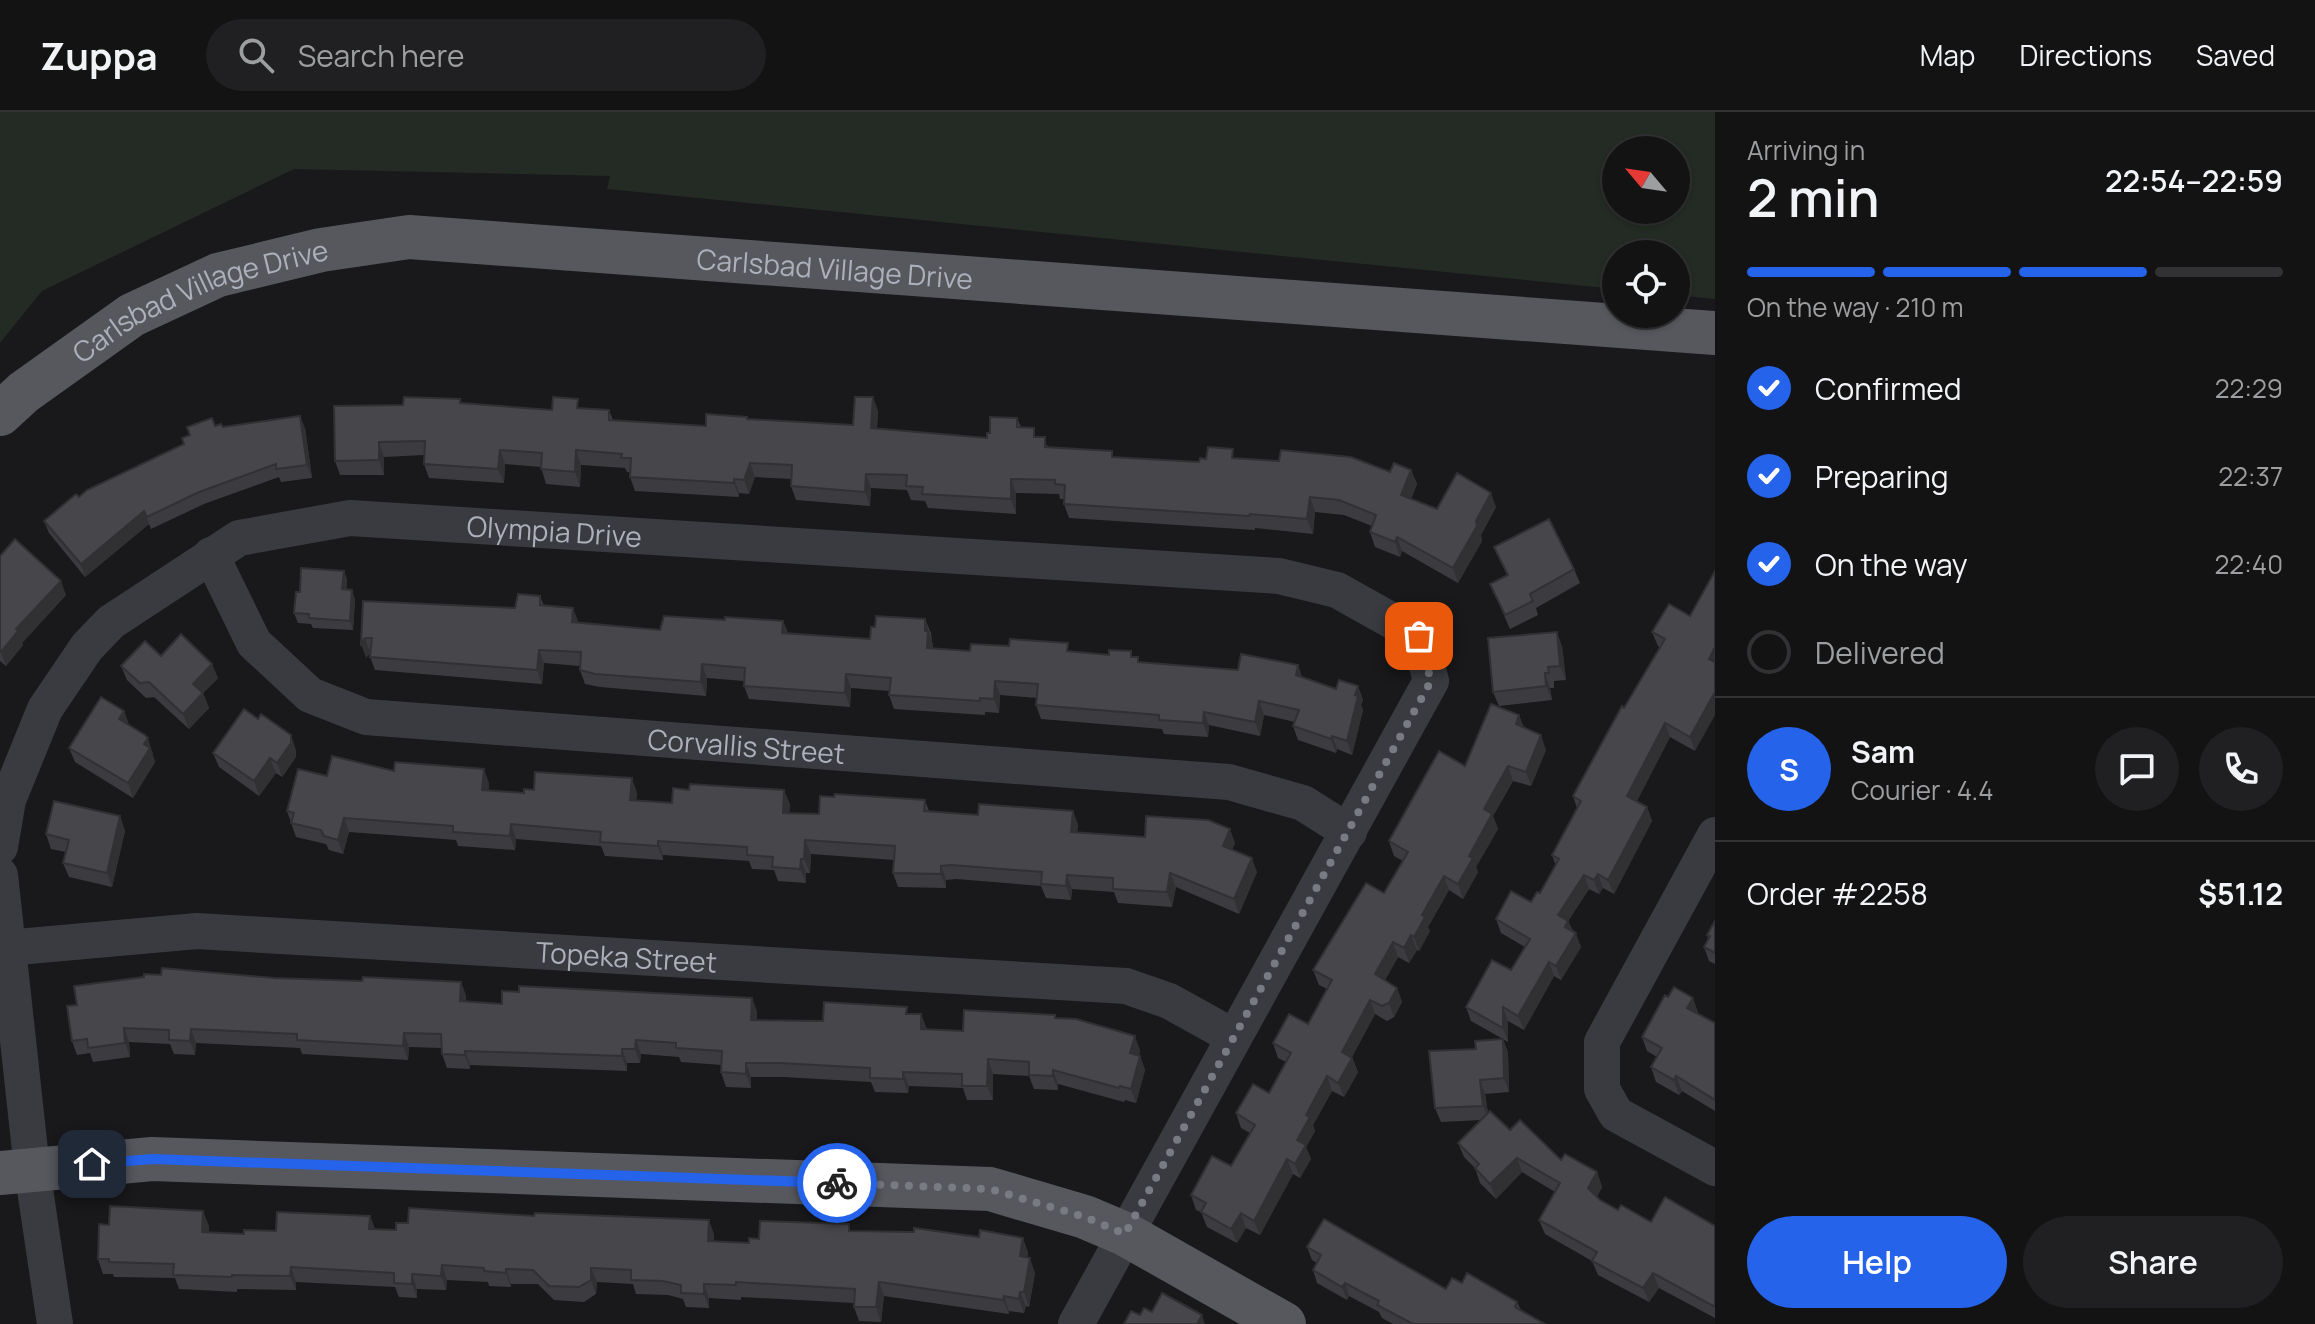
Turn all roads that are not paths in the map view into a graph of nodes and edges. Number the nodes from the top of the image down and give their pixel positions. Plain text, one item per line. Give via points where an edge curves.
1 (1715, 333) edge
2 (0, 414) edge
3 (211, 555) junction
4 (1349, 832) junction
5 (1715, 835) edge
6 (0, 847) edge
7 (0, 875) edge
8 (6, 948) junction
9 (1234, 1037) junction
10 (1715, 1168) edge
11 (16, 1171) edge
12 (1125, 1234) junction
13 (55, 1324) edge
14 (1076, 1324) edge
15 (1284, 1324) edge

1 - 2 main road, Carlsbad Village Drive via 409,237 321,250 218,275 132,315
3 - 4 street, Corvallis Street via 254,643 310,695 366,717 1229,782 1303,803
3 - 4 street, Olympia Drive via 239,538 350,518 1279,576 1337,590 1419,636 1431,681
3 - 6 street, Olympia Drive via 111,622 87,647 45,709 8,800
4 - 9 street, Olympia Drive
5 - 10 street via 1602,1042 1602,1089 1616,1114
7 - 8 street
8 - 9 street, Topeka Street via 197,931 1126,986 1169,1001
8 - 11 street
9 - 12 street, Olympia Drive
11 - 12 main road via 152,1159 990,1189
11 - 13 street
12 - 14 street, Olympia Drive
12 - 15 main road

